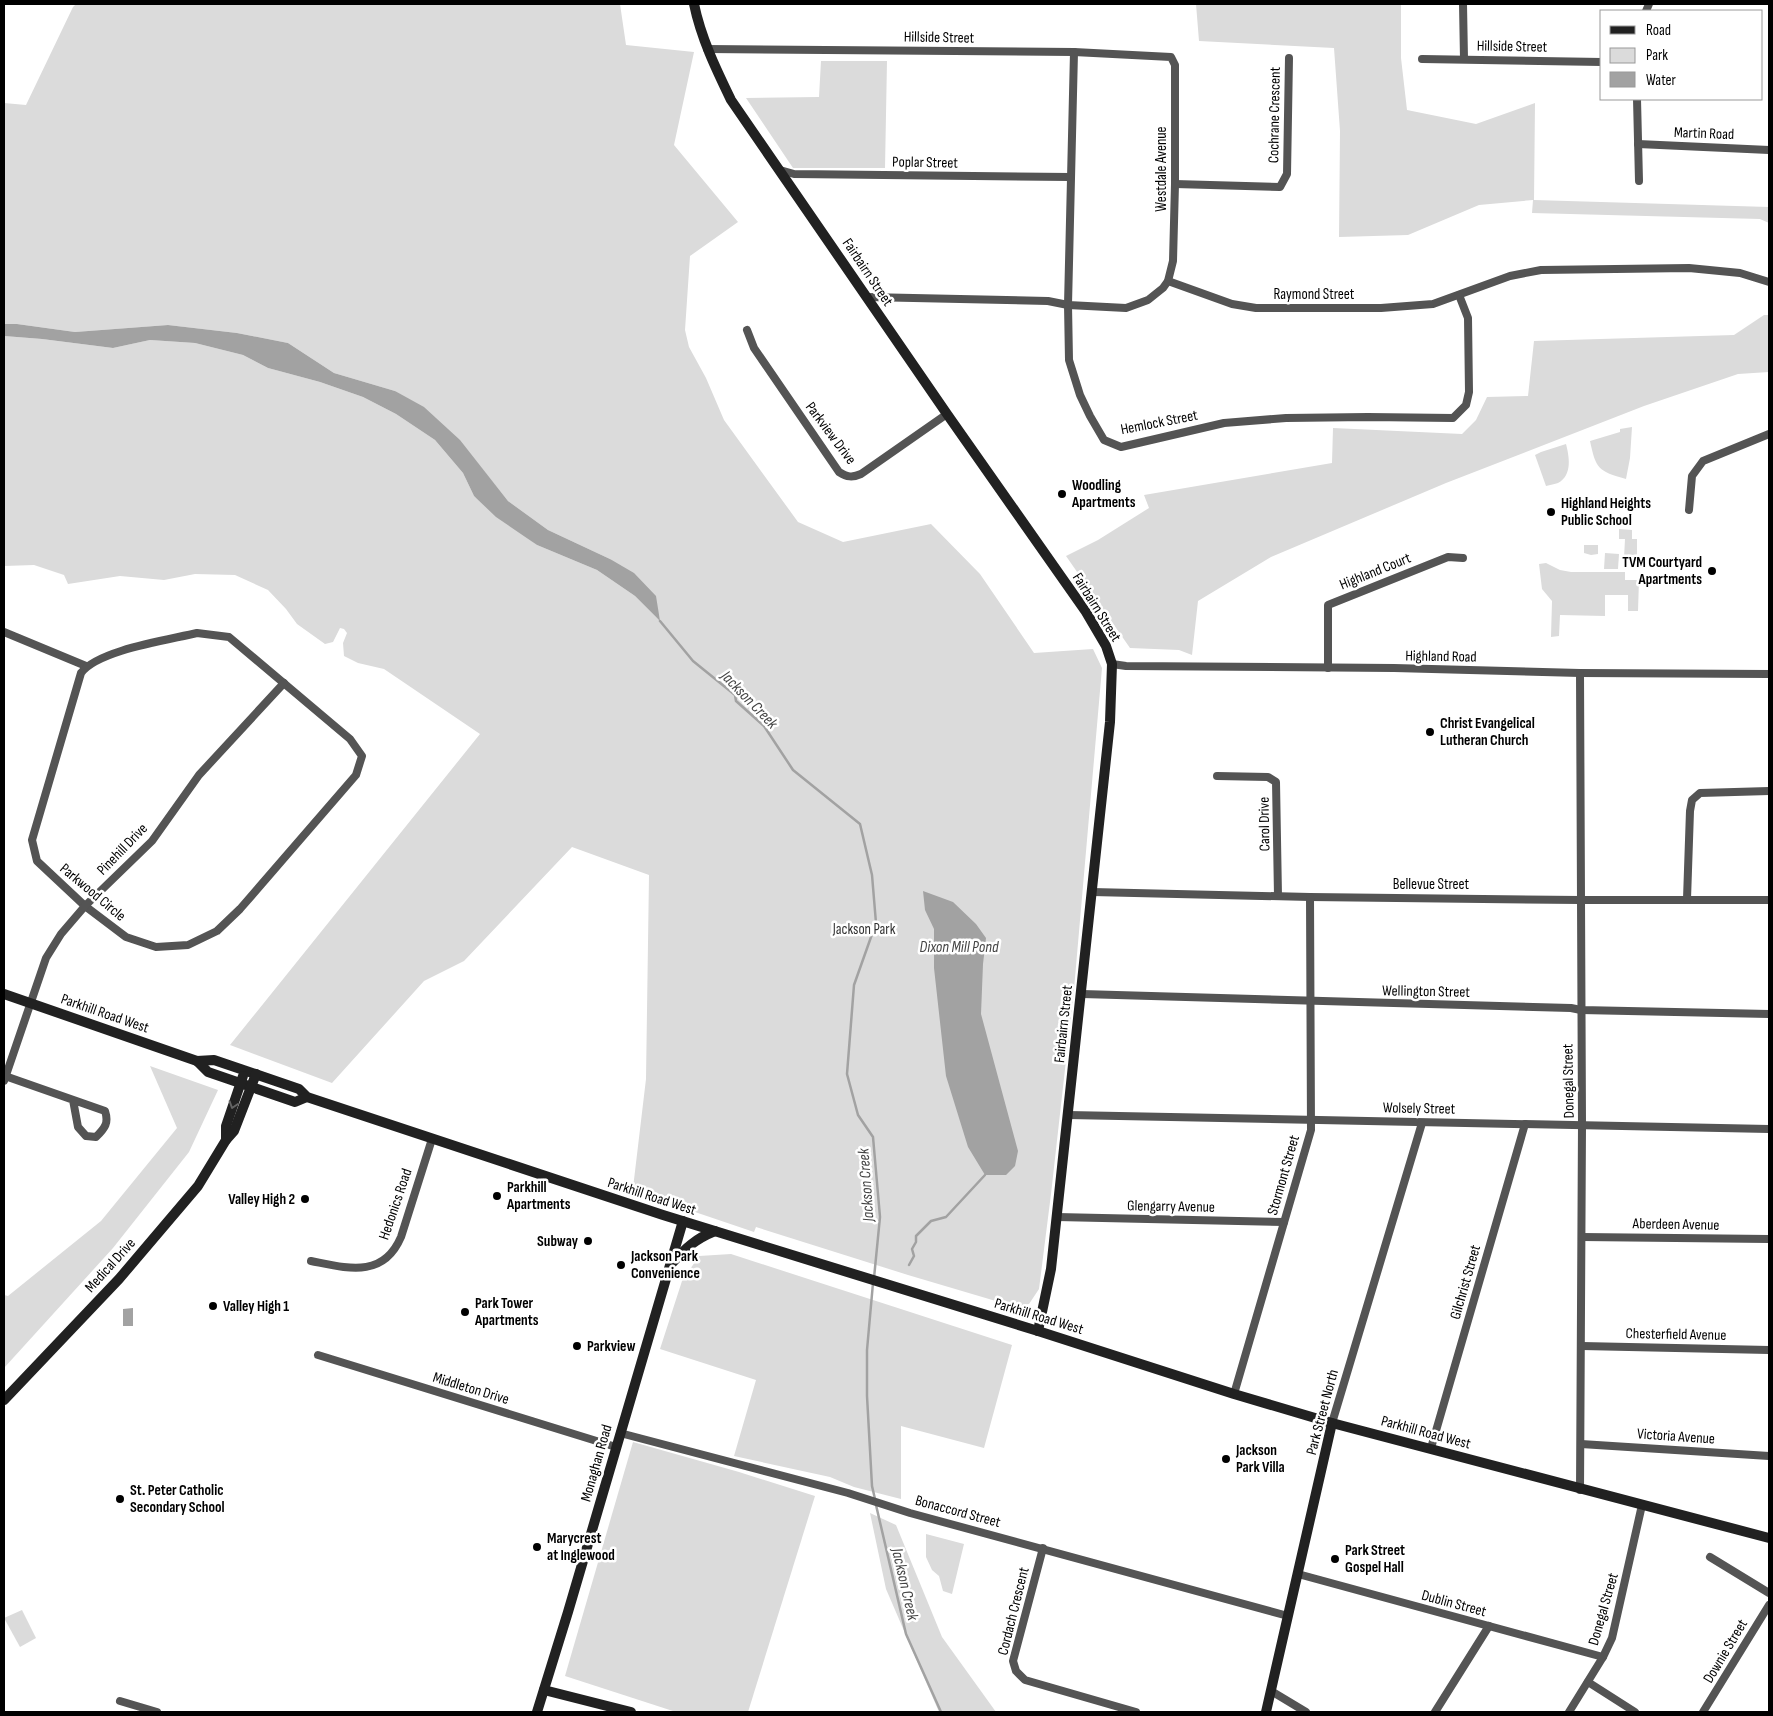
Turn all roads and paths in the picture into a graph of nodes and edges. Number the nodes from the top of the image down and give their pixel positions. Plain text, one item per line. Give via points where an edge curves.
1 (694, 4) edge
2 (1463, 4) edge
3 (707, 49) junction
4 (1074, 52) junction
5 (1171, 57) joint
6 (1289, 58) dead end
7 (1422, 59) dead end
8 (1464, 59) junction
9 (1600, 62) edge
10 (1637, 100) edge
11 (1638, 144) junction
12 (1769, 150) edge
13 (780, 170) junction
14 (1070, 177) junction
15 (1638, 181) dead end
16 (1175, 184) junction
17 (1168, 281) junction
18 (1769, 282) edge
19 (1459, 295) junction
20 (867, 296) junction
21 (1068, 305) junction
22 (747, 330) dead end
23 (947, 414) junction
24 (1769, 434) edge
25 (1689, 510) dead end
26 (1463, 558) dead end
27 (4, 632) edge
28 (1112, 664) junction
29 (86, 666) junction
30 (1328, 668) junction
31 (1580, 673) junction
32 (1769, 674) edge
33 (284, 683) junction
34 (1217, 776) dead end
35 (1769, 791) edge
36 (1092, 892) junction
37 (1278, 896) junction
38 (1310, 897) junction
39 (1687, 899) junction
40 (1580, 900) junction
41 (1769, 900) edge
42 (85, 906) junction
43 (4, 994) edge
44 (1082, 994) junction
45 (30, 1002) junction
46 (1310, 1002) junction
47 (1581, 1010) junction
48 (1769, 1014) edge
49 (197, 1060) junction
50 (245, 1070) junction
51 (256, 1074) junction
52 (5, 1079) edge
53 (241, 1083) junction
54 (251, 1087) junction
55 (307, 1097) junction
56 (73, 1100) junction
57 (1068, 1115) junction
58 (1310, 1119) junction
59 (1422, 1122) junction
60 (1525, 1124) junction
61 (1582, 1125) junction
62 (1769, 1129) edge
63 (432, 1139) junction
64 (226, 1140) junction
65 (1057, 1217) junction
66 (683, 1221) junction
67 (1284, 1222) junction
68 (715, 1231) junction
69 (1582, 1236) junction
70 (1769, 1239) edge
71 (311, 1261) dead end
72 (669, 1266) junction
73 (1038, 1331) junction
74 (1582, 1346) junction
75 (1769, 1350) edge
76 (318, 1355) dead end
77 (1234, 1394) junction
78 (4, 1400) edge
79 (1332, 1423) junction
80 (620, 1433) junction
81 (1580, 1444) junction
82 (616, 1447) junction
83 (1431, 1448) junction
84 (1769, 1456) edge
85 (1580, 1490) junction
86 (1642, 1505) junction
87 (1769, 1538) edge
88 (1043, 1548) junction
89 (1710, 1557) dead end
90 (1298, 1574) junction
91 (1769, 1593) edge
92 (1769, 1605) edge
93 (1288, 1616) junction
94 (1489, 1626) junction
95 (1603, 1657) junction
96 (1588, 1682) junction
97 (544, 1690) junction
98 (1271, 1691) junction
99 (120, 1701) dead end
100 (157, 1712) edge
101 (537, 1712) edge
102 (631, 1712) edge
103 (1136, 1712) edge
104 (1266, 1712) edge
105 (1306, 1712) edge
106 (1435, 1712) edge
107 (1569, 1712) edge
108 (1635, 1712) edge
109 (1703, 1712) edge

1 - 3 main road, Fairbairn Street
2 - 8 street
3 - 4 street, Hillside Street
3 - 13 main road, Fairbairn Street via 732,100
4 - 5 street, Hillside Street
4 - 14 street, Hemlock Street
5 - 16 street, Westdale Avenue via 1175,65
6 - 16 street, Cochrane Crescent via 1287,174 1280,187
7 - 8 street, Hillside Street
8 - 9 street, Hillside Street
10 - 11 street
11 - 12 street, Martin Road
11 - 15 street
13 - 14 street, Poplar Street via 794,174
13 - 20 main road, Fairbairn Street
14 - 21 street, Hemlock Street
16 - 17 street, Westdale Avenue via 1173,261
17 - 19 street, Raymond Street via 1232,304 1256,308 1381,308 1434,304
17 - 21 street via 1148,300 1126,308
18 - 19 street, Raymond Street via 1740,273 1690,268 1540,270 1510,276
19 - 21 street, Hemlock Street via 1468,318 1470,392 1466,405 1453,418 1286,418 1224,423 1121,447 1104,440 1080,395 1069,360
20 - 21 street via 1048,301
20 - 23 main road, Fairbairn Street
22 - 23 street, Parkview Drive via 754,348 839,472 846,477 861,474
23 - 28 main road, Fairbairn Street via 1086,612 1106,646
24 - 25 street via 1703,461 1692,476
26 - 30 street, Highland Court via 1448,557 1328,605
27 - 29 street
28 - 30 street, Highland Road
28 - 36 main road, Fairbairn Street via 1110,722
29 - 33 street, Parkwood Circle via 119,652 197,633 229,637
29 - 42 street, Parkwood Circle via 81,673 32,840 37,861
30 - 31 street, Highland Road
31 - 32 street, Highland Road
31 - 40 street, Donegal Street
33 - 42 street, Pinehill Drive via 198,776 152,841
33 - 42 street, Parkwood Circle via 350,739 362,756 356,776 240,909 217,932 188,945 156,947 126,937
34 - 37 street, Carol Drive via 1268,777 1276,782
35 - 39 street via 1700,793 1692,800
36 - 37 street, Bellevue Street
36 - 44 main road, Fairbairn Street
37 - 38 street, Bellevue Street
38 - 40 street, Bellevue Street
38 - 46 street, Stormont Street
39 - 40 street, Bellevue Street
39 - 41 street, Bellevue Street
40 - 47 street, Donegal Street
42 - 45 street, Pinehill Drive via 46,958
43 - 45 main road, Parkhill Road West
44 - 46 street, Wellington Street
44 - 57 main road, Fairbairn Street
45 - 49 main road, Parkhill Road West
45 - 52 street, Pinehill Drive
46 - 47 street, Wellington Street
46 - 58 street, Stormont Street
47 - 48 street, Wellington Street
47 - 61 street, Donegal Street
49 - 50 main road, Parkhill Road West via 214,1060
49 - 53 main road, Parkhill Road West via 208,1072
50 - 51 main road, Parkhill Road West
50 - 53 main road, Medical Drive
51 - 54 main road, Medical Drive
51 - 55 main road, Parkhill Road West via 299,1089
52 - 56 street
53 - 54 main road, Parkhill Road West
53 -> 64 main road, Medical Drive via 226,1126
54 - 55 main road, Parkhill Road West via 295,1102
54 - 64 main road, Medical Drive via 234,1131
55 - 63 main road, Parkhill Road West
56 - 56 street via 78,1127 86,1136 96,1137 108,1119 105,1111
57 - 58 street, Wolsely Street
57 - 65 main road, Fairbairn Street
58 - 59 street, Wolsely Street
58 - 67 street, Stormont Street via 1311,1130
59 - 60 street, Wolsely Street
59 - 79 street, Park Street North
60 - 61 street, Wolsely Street
60 - 83 street, Gilchrist Street
61 - 62 street, Wolsely Street
61 - 69 street, Donegal Street
63 - 66 main road, Parkhill Road West
63 - 71 street, Hedonics Road via 401,1237 392,1252 379,1263 362,1269
64 - 78 main road, Medical Drive via 198,1186 119,1279
65 - 67 street, Glengarry Avenue
65 - 73 main road, Fairbairn Street via 1051,1270
66 - 68 main road, Parkhill Road West
66 - 72 main road, Monaghan Road
67 - 77 street, Stormont Street
68 - 72 main road via 692,1242
68 - 73 main road, Parkhill Road West
69 - 70 street, Aberdeen Avenue
69 - 74 street, Donegal Street
72 - 80 main road, Monaghan Road
73 - 77 main road, Parkhill Road West
74 - 75 street, Chesterfield Avenue
74 - 81 street, Donegal Street
76 - 82 street, Middleton Drive
77 - 79 main road, Parkhill Road West
79 - 83 main road, Parkhill Road West
79 - 90 main road, Park Street North
80 - 82 main road, Monaghan Road
80 - 88 street, Bonaccord Street
81 - 84 street, Victoria Avenue
81 - 85 street, Donegal Street
82 - 97 main road, Monaghan Road
83 - 85 main road, Parkhill Road West
85 - 86 main road, Parkhill Road West
86 - 87 main road, Parkhill Road West
86 - 95 street, Donegal Street via 1612,1638
88 - 93 street, Bonaccord Street
88 - 103 street, Cordach Crescent via 1013,1661 1016,1671 1025,1680
89 - 91 street
90 - 93 main road, Park Street North
90 - 94 street, Dublin Street
92 - 109 street, Downie Street
93 - 98 main road, Park Street North
94 - 95 street, Dublin Street
94 - 106 street
95 - 96 street, Donegal Street
96 - 107 street, Donegal Street
96 - 108 street
97 - 101 main road, Monaghan Road
97 - 102 main road
98 - 104 main road, Park Street North
98 - 105 street
99 - 100 street

